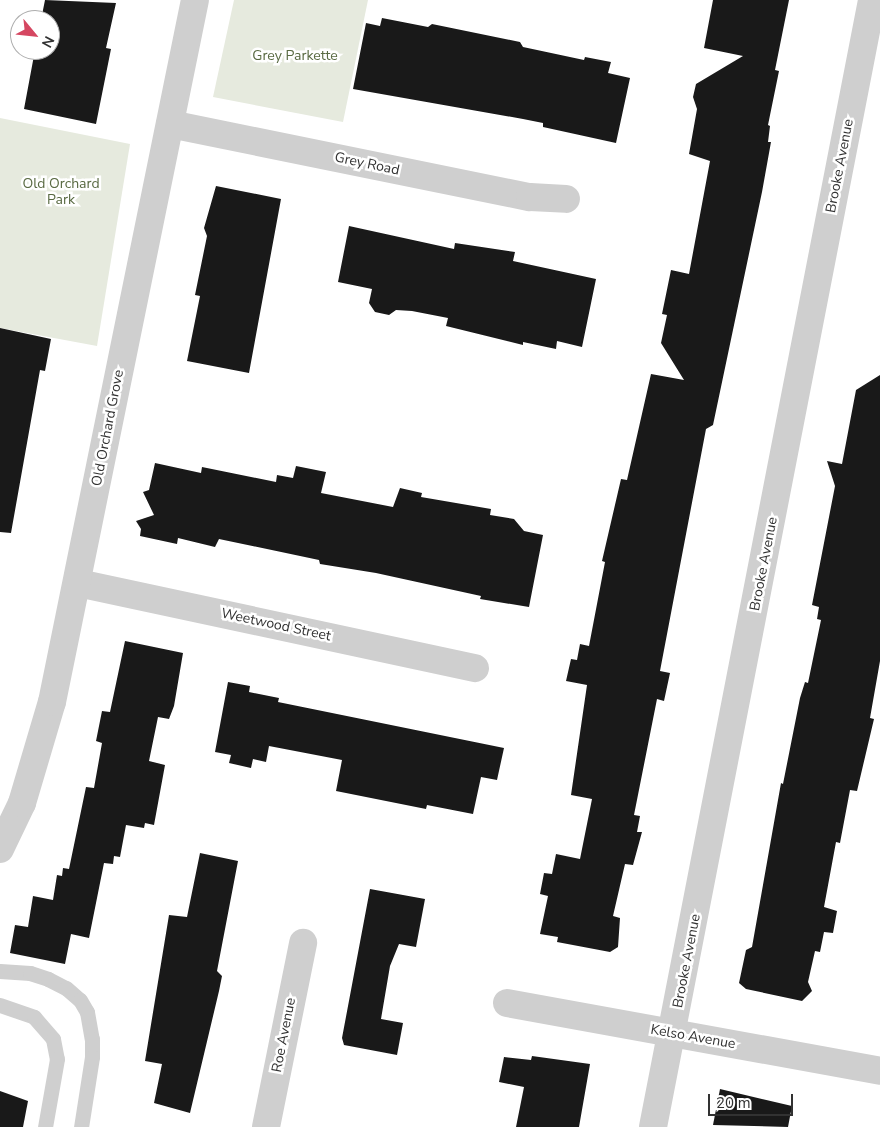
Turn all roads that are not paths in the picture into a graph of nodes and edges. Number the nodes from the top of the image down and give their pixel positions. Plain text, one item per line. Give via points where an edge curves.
1 (194, 0) edge
2 (872, 0) edge
3 (170, 124) junction
4 (566, 199) dead end
5 (78, 583) junction
6 (475, 668) dead end
7 (0, 849) edge
8 (303, 943) dead end
9 (0, 972) edge
10 (507, 1003) dead end
11 (0, 1005) edge
12 (673, 1034) junction
13 (880, 1071) edge
14 (44, 1127) edge
15 (81, 1127) edge
16 (266, 1127) edge
17 (654, 1127) edge

1 - 3 street, Old Orchard Grove
2 - 12 street, Brooke Avenue
3 - 4 street, Grey Road via 530,197
3 - 5 street, Old Orchard Grove
5 - 6 street, Weetwood Street
5 - 7 street, Old Orchard Grove via 33,770 22,803
8 - 16 street, Roe Avenue
9 - 15 lane via 30,973 48,979 66,988 80,1000 87,1012 92,1058
10 - 12 street, Kelso Avenue
11 - 14 lane via 44,1024 55,1044 57,1059
12 - 13 street, Kelso Avenue
12 - 17 street, Brooke Avenue

